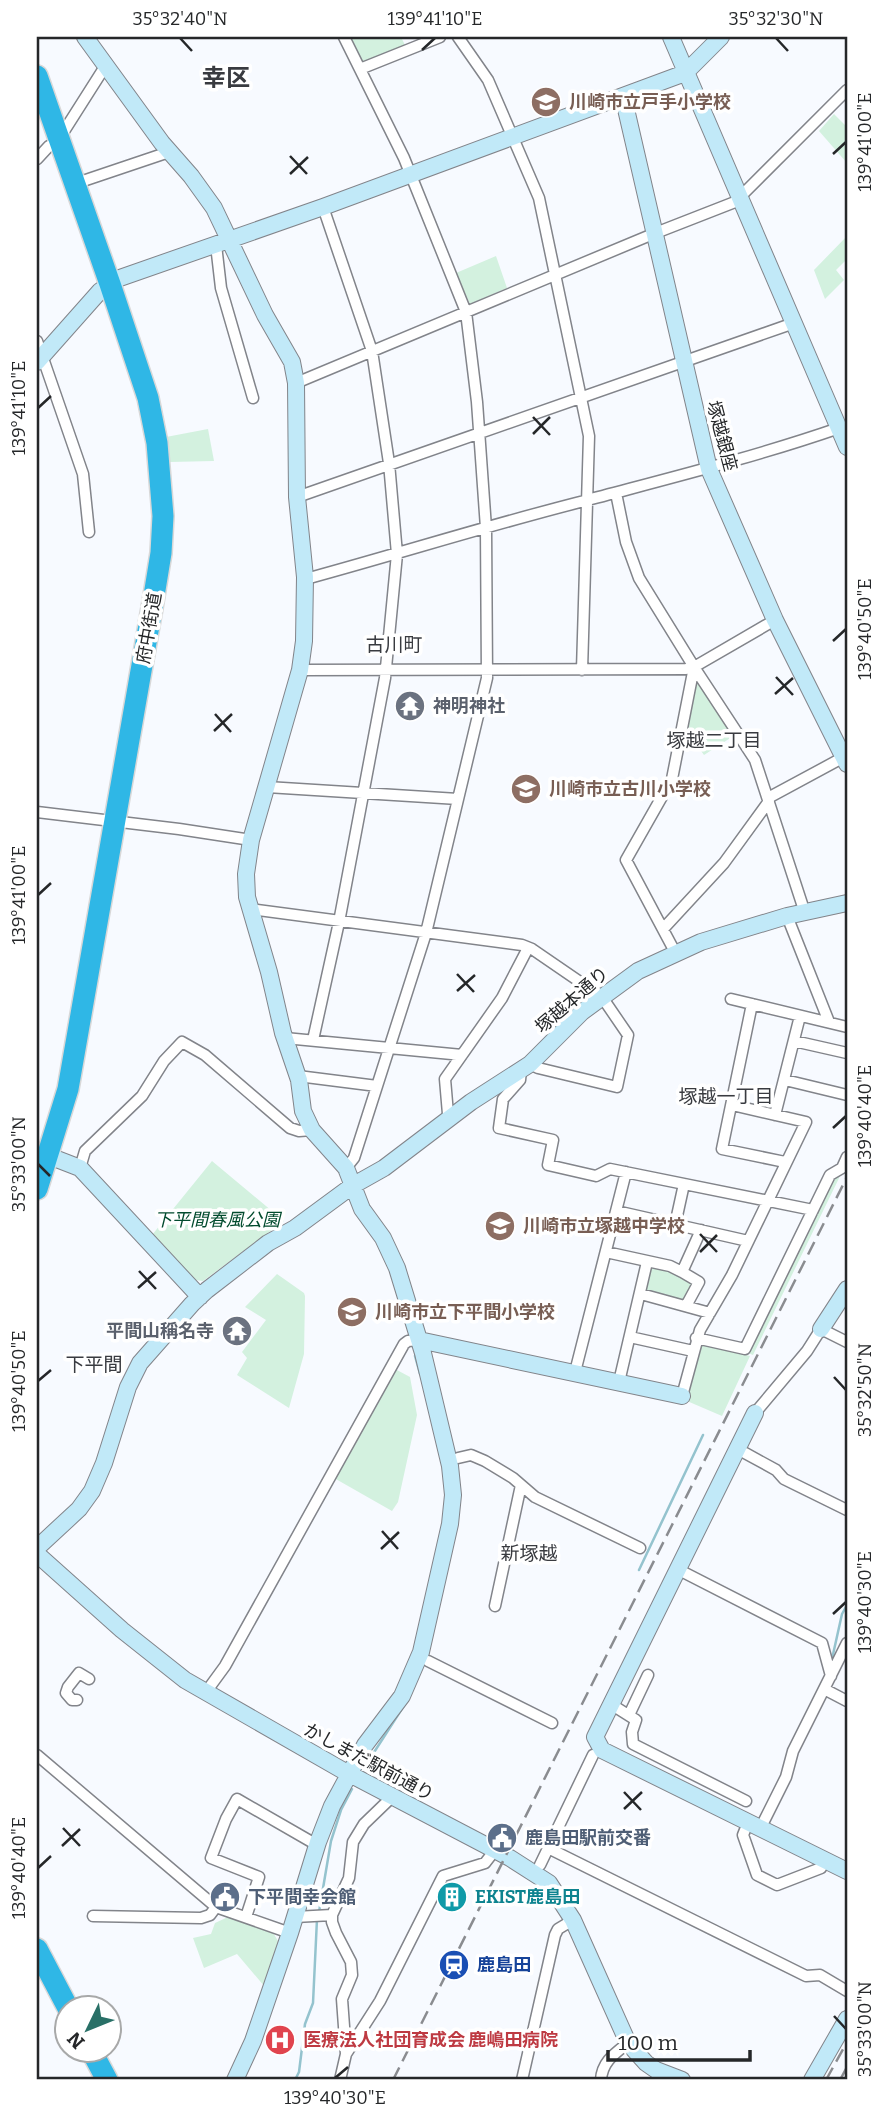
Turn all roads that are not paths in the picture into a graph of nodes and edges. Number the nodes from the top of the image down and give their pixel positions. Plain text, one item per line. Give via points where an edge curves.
1 (85, 37) edge
2 (344, 37) edge
3 (440, 37) edge
4 (458, 37) edge
5 (671, 37) edge
6 (721, 37) edge
7 (106, 65) junction
8 (360, 69) junction
9 (685, 73) junction
10 (37, 76) edge
11 (847, 90) edge
12 (623, 96) junction
13 (37, 109) edge
14 (514, 137) junction
15 (48, 148) edge
16 (169, 152) junction
17 (411, 175) junction
18 (74, 184) junction
19 (741, 199) junction
20 (323, 207) junction
21 (653, 234) junction
22 (223, 243) junction
23 (555, 275) junction
24 (105, 288) junction
25 (466, 312) junction
26 (794, 323) junction
27 (372, 351) junction
28 (38, 353) edge
29 (683, 361) junction
30 (296, 383) junction
31 (579, 397) junction
32 (253, 398) dead end
33 (480, 433) junction
34 (844, 436) edge
35 (389, 463) junction
36 (709, 469) junction
37 (616, 494) junction
38 (297, 497) junction
39 (586, 500) junction
40 (486, 528) junction
41 (89, 532) dead end
42 (397, 554) junction
43 (305, 577) junction
44 (775, 620) junction
45 (694, 667) junction
46 (300, 670) junction
47 (488, 670) junction
48 (582, 670) junction
49 (386, 671) junction
50 (846, 760) edge
51 (267, 787) junction
52 (363, 794) junction
53 (458, 799) junction
54 (769, 800) junction
55 (37, 813) edge
56 (110, 821) junction
57 (251, 840) junction
58 (847, 903) edge
59 (250, 909) junction
60 (805, 913) junction
61 (787, 916) junction
62 (339, 922) junction
63 (663, 929) junction
64 (426, 933) junction
65 (528, 948) junction
66 (675, 952) junction
67 (601, 997) junction
68 (731, 999) dead end
69 (752, 1004) junction
70 (800, 1016) junction
71 (829, 1022) junction
72 (847, 1027) edge
73 (285, 1038) junction
74 (313, 1041) junction
75 (794, 1041) junction
76 (390, 1048) junction
77 (847, 1053) edge
78 (462, 1055) junction
79 (526, 1067) junction
80 (298, 1076) junction
81 (785, 1080) junction
82 (377, 1086) junction
83 (847, 1095) edge
84 (732, 1105) junction
85 (775, 1115) junction
86 (451, 1117) junction
87 (312, 1130) junction
88 (847, 1157) edge
89 (43, 1158) edge
90 (785, 1162) junction
91 (80, 1168) junction
92 (346, 1168) junction
93 (626, 1172) junction
94 (684, 1184) junction
95 (352, 1186) junction
96 (37, 1189) edge
97 (766, 1200) junction
98 (813, 1210) junction
99 (616, 1212) junction
100 (675, 1225) junction
101 (701, 1230) junction
102 (748, 1241) junction
103 (606, 1252) junction
104 (647, 1262) junction
105 (682, 1272) junction
106 (847, 1289) edge
107 (641, 1294) junction
108 (200, 1297) junction
109 (686, 1306) junction
110 (710, 1313) junction
111 (821, 1329) junction
112 (630, 1337) junction
113 (696, 1338) junction
114 (419, 1340) junction
115 (847, 1342) edge
116 (693, 1351) junction
117 (575, 1373) junction
118 (619, 1382) junction
119 (682, 1396) joint
120 (755, 1413) joint
121 (745, 1453) dead end
122 (458, 1458) dead end
123 (521, 1485) junction
124 (847, 1510) edge
125 (37, 1548) edge
126 (640, 1548) dead end
127 (37, 1554) edge
128 (685, 1573) dead end
129 (495, 1605) dead end
130 (847, 1643) edge
131 (428, 1661) dead end
132 (649, 1675) dead end
133 (831, 1676) junction
134 (89, 1679) dead end
135 (824, 1689) junction
136 (206, 1692) junction
137 (78, 1700) dead end
138 (847, 1701) edge
139 (617, 1709) dead end
140 (629, 1715) junction
141 (552, 1723) dead end
142 (37, 1755) edge
143 (593, 1755) dead end
144 (349, 1774) junction
145 (393, 1796) junction
146 (746, 1801) dead end
147 (764, 1821) dead end
148 (745, 1830) dead end
149 (317, 1846) junction
150 (548, 1848) junction
151 (495, 1850) junction
152 (540, 1865) dead end
153 (821, 1868) dead end
154 (847, 1871) edge
155 (216, 1907) junction
156 (332, 1915) junction
157 (93, 1916) dead end
158 (246, 1917) junction
159 (572, 1920) junction
160 (292, 1925) junction
161 (37, 1949) edge
162 (847, 1990) edge
163 (61, 1994) edge
164 (847, 2018) edge
165 (628, 2043) junction
166 (346, 2054) junction
167 (98, 2064) edge
168 (107, 2080) edge
169 (235, 2080) edge
170 (340, 2080) edge
171 (522, 2080) edge
172 (601, 2080) edge
173 (682, 2080) edge
174 (812, 2080) edge

1 - 7 street
2 - 8 street
3 - 8 street
4 - 14 street via 488,80
5 - 9 street
6 - 9 street
7 - 15 street
7 - 16 street
8 - 17 street
9 - 12 street
9 - 19 street
10 - 15 highway, 府中街道
11 - 19 street
12 - 14 street
12 - 21 street, 塚越銀座
13 - 15 highway, 府中街道
14 - 17 street
14 - 23 street via 539,198
15 - 18 highway, 府中街道
15 - 24 highway, 府中街道
16 - 18 street
16 - 22 street via 214,208
17 - 20 street
17 - 25 street
18 - 24 highway, 府中街道
19 - 21 street
19 - 26 street
20 - 22 street
20 - 27 street
21 - 23 street
21 - 29 street, 塚越銀座
22 - 24 street via 117,279
22 - 30 street via 292,362
22 - 32 street via 221,288
23 - 25 street
23 - 31 street
24 - 28 street
24 - 56 highway, 府中街道 via 146,443 152,527
25 - 27 street
25 - 33 street
26 - 29 street
26 - 34 street
27 - 30 street
27 - 35 street
28 - 41 street via 83,474
29 - 31 street
29 - 36 street, 塚越銀座
30 - 38 street
31 - 33 street
31 - 39 street via 589,436
33 - 35 street
33 - 40 street
34 - 36 street
35 - 38 street
35 - 42 street
36 - 37 street
36 - 44 street, 塚越銀座
37 - 39 street
37 - 45 street via 639,578
38 - 43 street
39 - 40 street
39 - 48 street
40 - 42 street
40 - 47 street
42 - 43 street
42 - 49 street
43 - 46 street
44 - 45 street
44 - 50 street, 塚越銀座
45 - 48 street
45 - 54 street via 755,760
45 - 63 street via 672,779 626,860
46 - 49 street
46 - 51 street
47 - 48 street
47 - 49 street
47 - 53 street
49 - 52 street
50 - 54 street
51 - 52 street
51 - 57 street
52 - 53 street
52 - 62 street
53 - 64 street
54 - 60 street
54 - 63 street via 724,863
55 - 56 street
56 - 57 street
56 - 89 highway, 府中街道
57 - 59 street via 246,874
58 - 60 street, 塚越本通り
59 - 62 street
59 - 73 street
60 - 61 street, 塚越本通り
61 - 66 street, 塚越本通り
61 - 71 street
62 - 64 street
62 - 74 street
63 - 66 street
64 - 65 street
64 - 76 street
65 - 67 street
65 - 78 street via 502,998
66 - 67 street, 塚越本通り
67 - 79 street, 塚越本通り
67 - 79 street via 628,1035 617,1087
68 - 69 street
69 - 70 street
69 - 84 street
70 - 71 street
70 - 75 street
71 - 72 street
73 - 74 street
73 - 80 street
74 - 76 street
75 - 77 street
75 - 81 street
76 - 78 street
76 - 82 street
78 - 86 street via 445,1079
79 - 86 street, 塚越本通り
79 - 93 street via 503,1099 499,1128 552,1140 548,1165 596,1176 610,1169
80 - 82 street
80 - 87 street via 303,1111
81 - 83 street
81 - 85 street
82 - 92 street via 354,1158
84 - 85 street
84 - 90 street via 722,1149
85 - 90 street via 806,1122
86 - 95 street, 塚越本通り via 384,1168
87 - 91 street via 290,1128 205,1055 182,1042 142,1096 85,1151
87 - 92 street
88 - 98 street via 842,1168 830,1175
89 - 91 street
89 - 96 highway, 府中街道
90 - 97 street
91 - 108 street
92 - 95 street
93 - 94 street
93 - 99 street
94 - 97 street
94 - 100 street
95 - 108 street, 塚越本通り via 268,1243
95 - 114 street via 397,1268
97 - 98 street
97 - 102 street
98 - 113 street via 745,1349
99 - 100 street
99 - 103 street
100 - 101 street
101 - 102 street
101 - 105 street
102 - 110 street
103 - 104 street
103 - 117 street
104 - 105 street
104 - 107 street
105 - 109 street via 699,1282
106 - 111 street
107 - 109 street
107 - 112 street
108 - 125 street, 塚越本通り via 140,1363 92,1491
109 - 110 street
110 - 113 street
111 - 115 street
111 - 120 street
112 - 116 street
112 - 118 street
113 - 116 street
114 - 117 street
114 - 136 street via 404,1344 225,1666
114 - 144 street via 450,1466 450,1524 421,1652 402,1696
116 - 119 street
117 - 118 street
118 - 119 street
120 - 154 street via 595,1737 602,1750
121 - 124 street via 784,1479
122 - 123 street via 478,1458
123 - 126 street via 535,1497
123 - 129 street
127 - 136 street, かしまだ駅前通り via 148,1652
128 - 133 street via 822,1643
130 - 133 street
131 - 141 street
132 - 140 street
133 - 135 street
134 - 137 street via 79,1674 68,1687 66,1693
135 - 138 street
135 - 147 street
136 - 144 street, かしまだ駅前通り
139 - 140 street
140 - 146 street via 636,1720 633,1744
142 - 155 street
143 - 150 street
144 - 145 street, かしまだ駅前通り
144 - 149 street
145 - 151 street, かしまだ駅前通り
145 - 156 street via 364,1824 353,1842 349,1878
148 - 153 street via 757,1875 777,1885
149 - 158 street via 237,1799 211,1858 259,1877
149 - 160 street
150 - 152 street
150 - 162 street via 806,1976 820,1976
151 - 159 street, かしまだ駅前通り via 549,1883
151 - 166 street via 485,1863 443,1876 380,2001
155 - 157 street via 201,1918
155 - 158 street
156 - 160 street
156 - 166 street via 351,1962 350,1984 342,1999
158 - 160 street
159 - 165 street, かしまだ駅前通り
159 - 171 street via 555,1935
160 - 169 street
161 - 163 highway
164 - 174 street
165 - 172 street via 606,2063
165 - 173 street via 656,2070
166 - 170 street
167 - 168 highway

